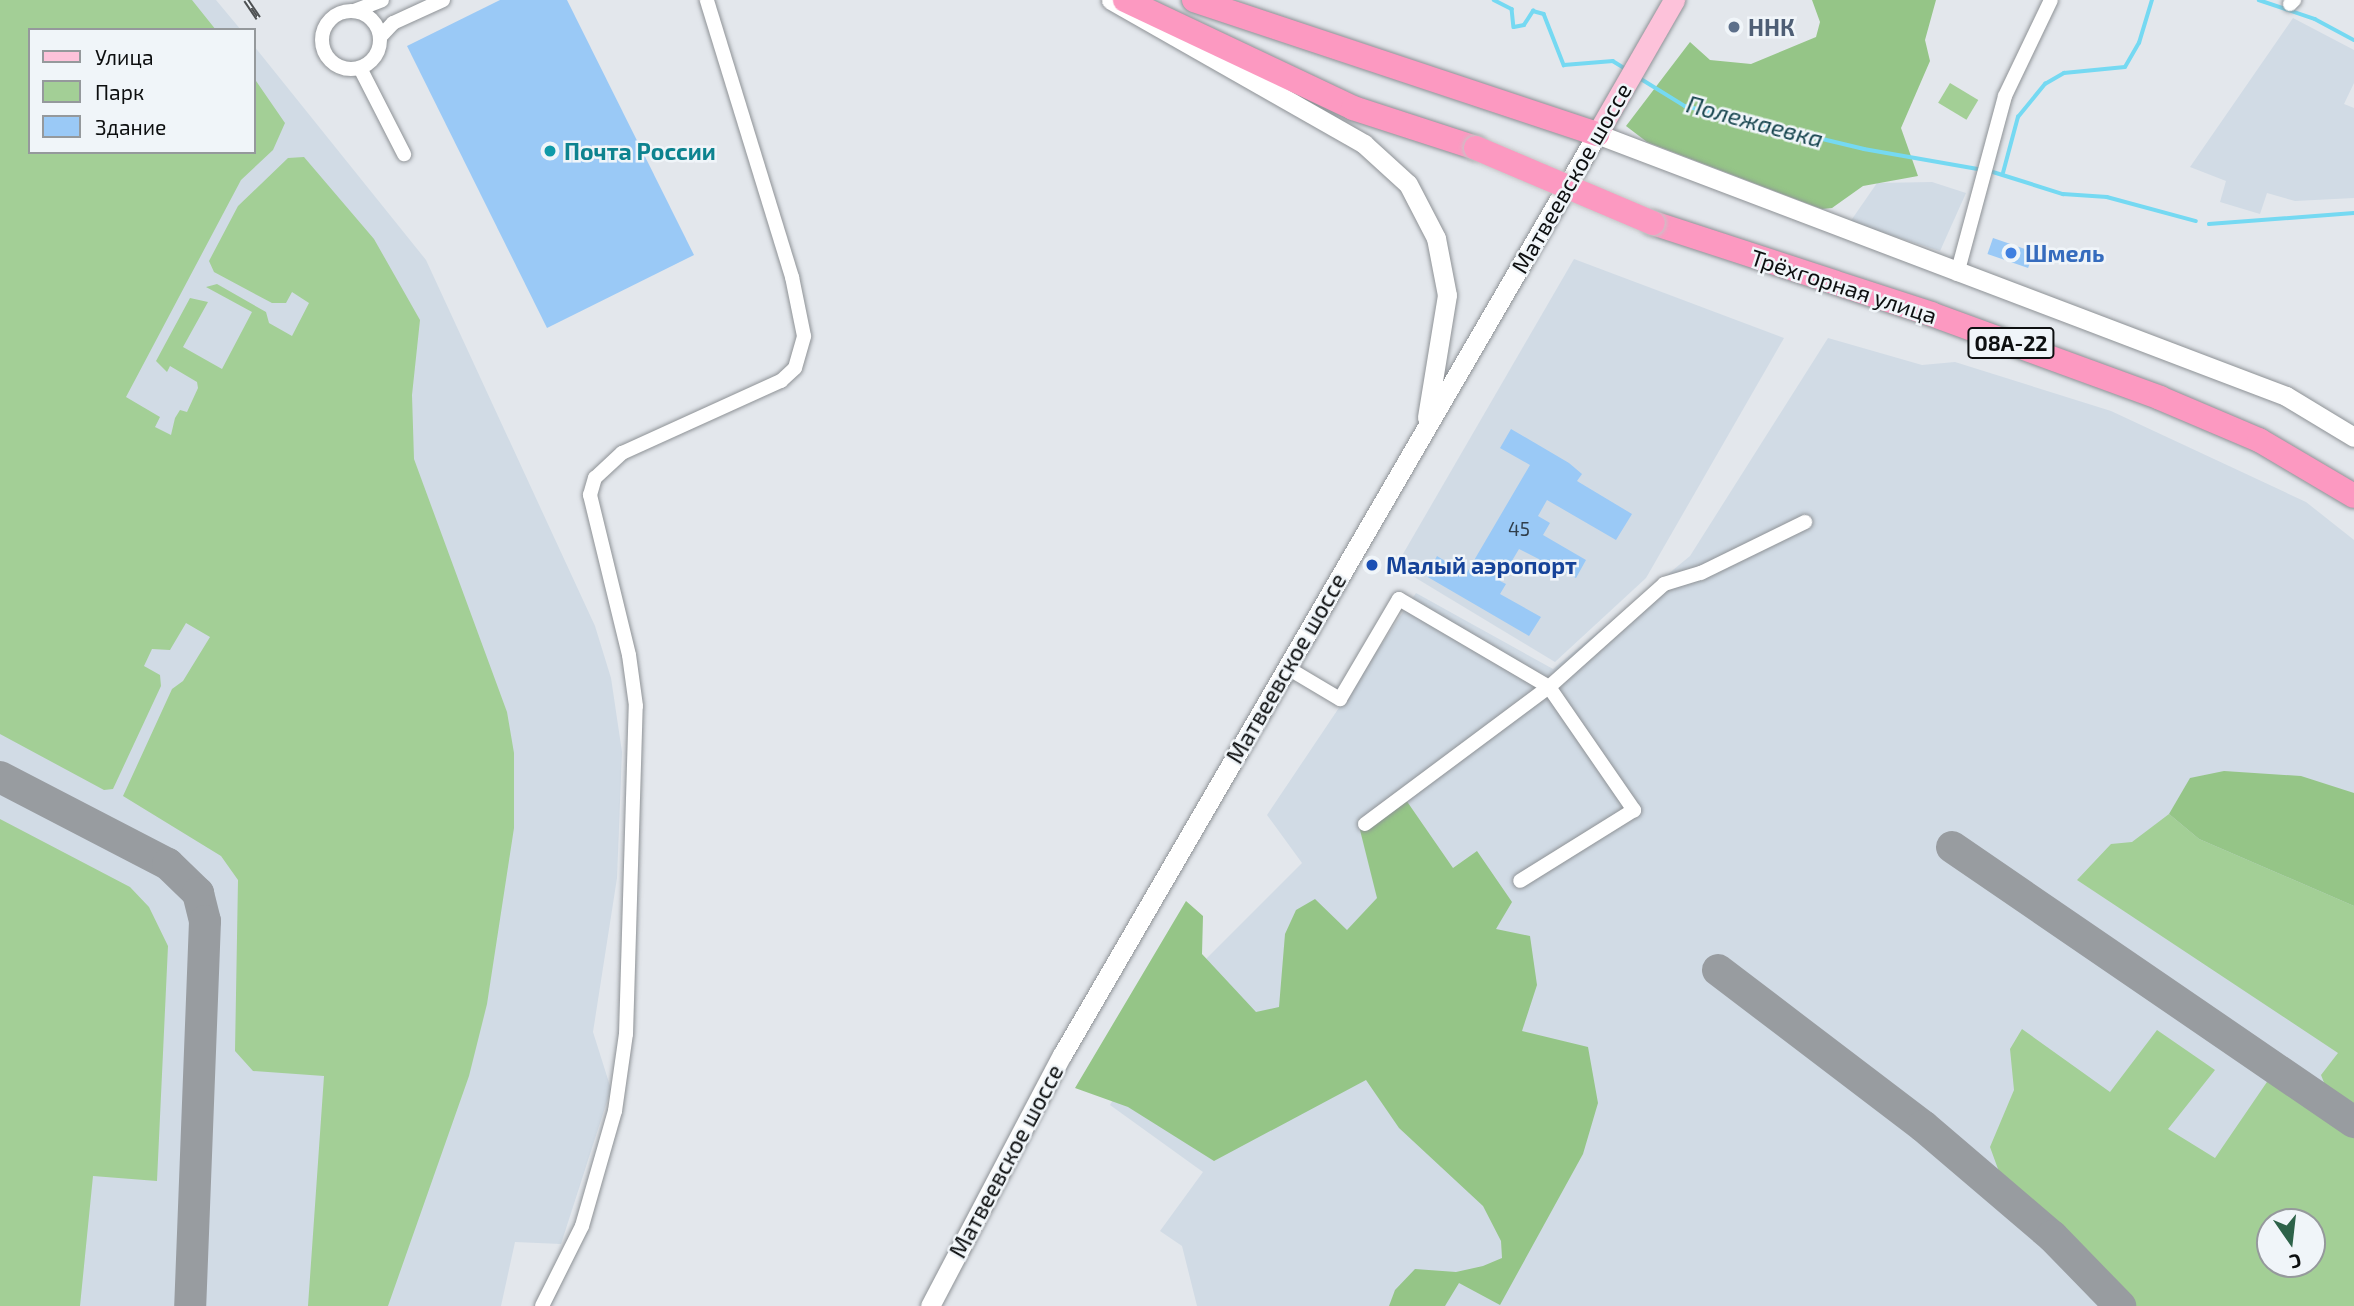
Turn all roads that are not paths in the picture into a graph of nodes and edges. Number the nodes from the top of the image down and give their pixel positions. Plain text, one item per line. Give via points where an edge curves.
1 (382, 0) edge
2 (443, 0) edge
3 (706, 0) edge
4 (1111, 0) edge
5 (1125, 0) edge
6 (1154, 0) edge
7 (1194, 0) edge
8 (1674, 0) edge
9 (2050, 0) edge
10 (354, 11) junction
11 (380, 37) junction
12 (360, 68) junction
13 (1597, 134) junction
14 (1443, 136) junction
15 (404, 153) dead end
16 (1957, 275) junction
17 (1424, 432) junction
18 (2354, 437) edge
19 (2354, 496) edge
20 (1805, 522) dead end
21 (1286, 667) junction
22 (1549, 687) junction
23 (1365, 824) dead end
24 (1520, 881) dead end
25 (542, 1306) edge
26 (930, 1306) edge

1 - 10 street
2 - 11 street via 393,23
3 - 25 street via 803,315 803,344 795,368 781,381 622,453 595,478 590,495 629,655 636,706 626,1034 615,1111 585,1215
4 - 17 main road via 1345,131 1408,184 1436,238 1447,295
5 - 14 highway via 1353,108
6 - 14 highway
7 - 13 highway
8 - 13 main road, Матвеевское шоссе
9 - 16 street via 2005,96
10 - 11 street via 372,19
10 - 12 street via 334,16 322,40 334,64
11 - 12 street via 376,56
12 - 15 street
13 - 16 main road
13 - 17 main road, Матвеевское шоссе
14 - 19 highway, Трёхгорная улица / 08А-22, bridge via 1653,223 1931,314 2160,398 2259,440
16 - 18 main road via 2286,396
17 - 21 main road, Матвеевское шоссе
20 - 22 street via 1701,573 1664,584
21 - 22 street via 1340,699 1399,599
21 - 26 main road, Матвеевское шоссе via 1062,1055
22 - 23 street
22 - 24 street via 1634,810

